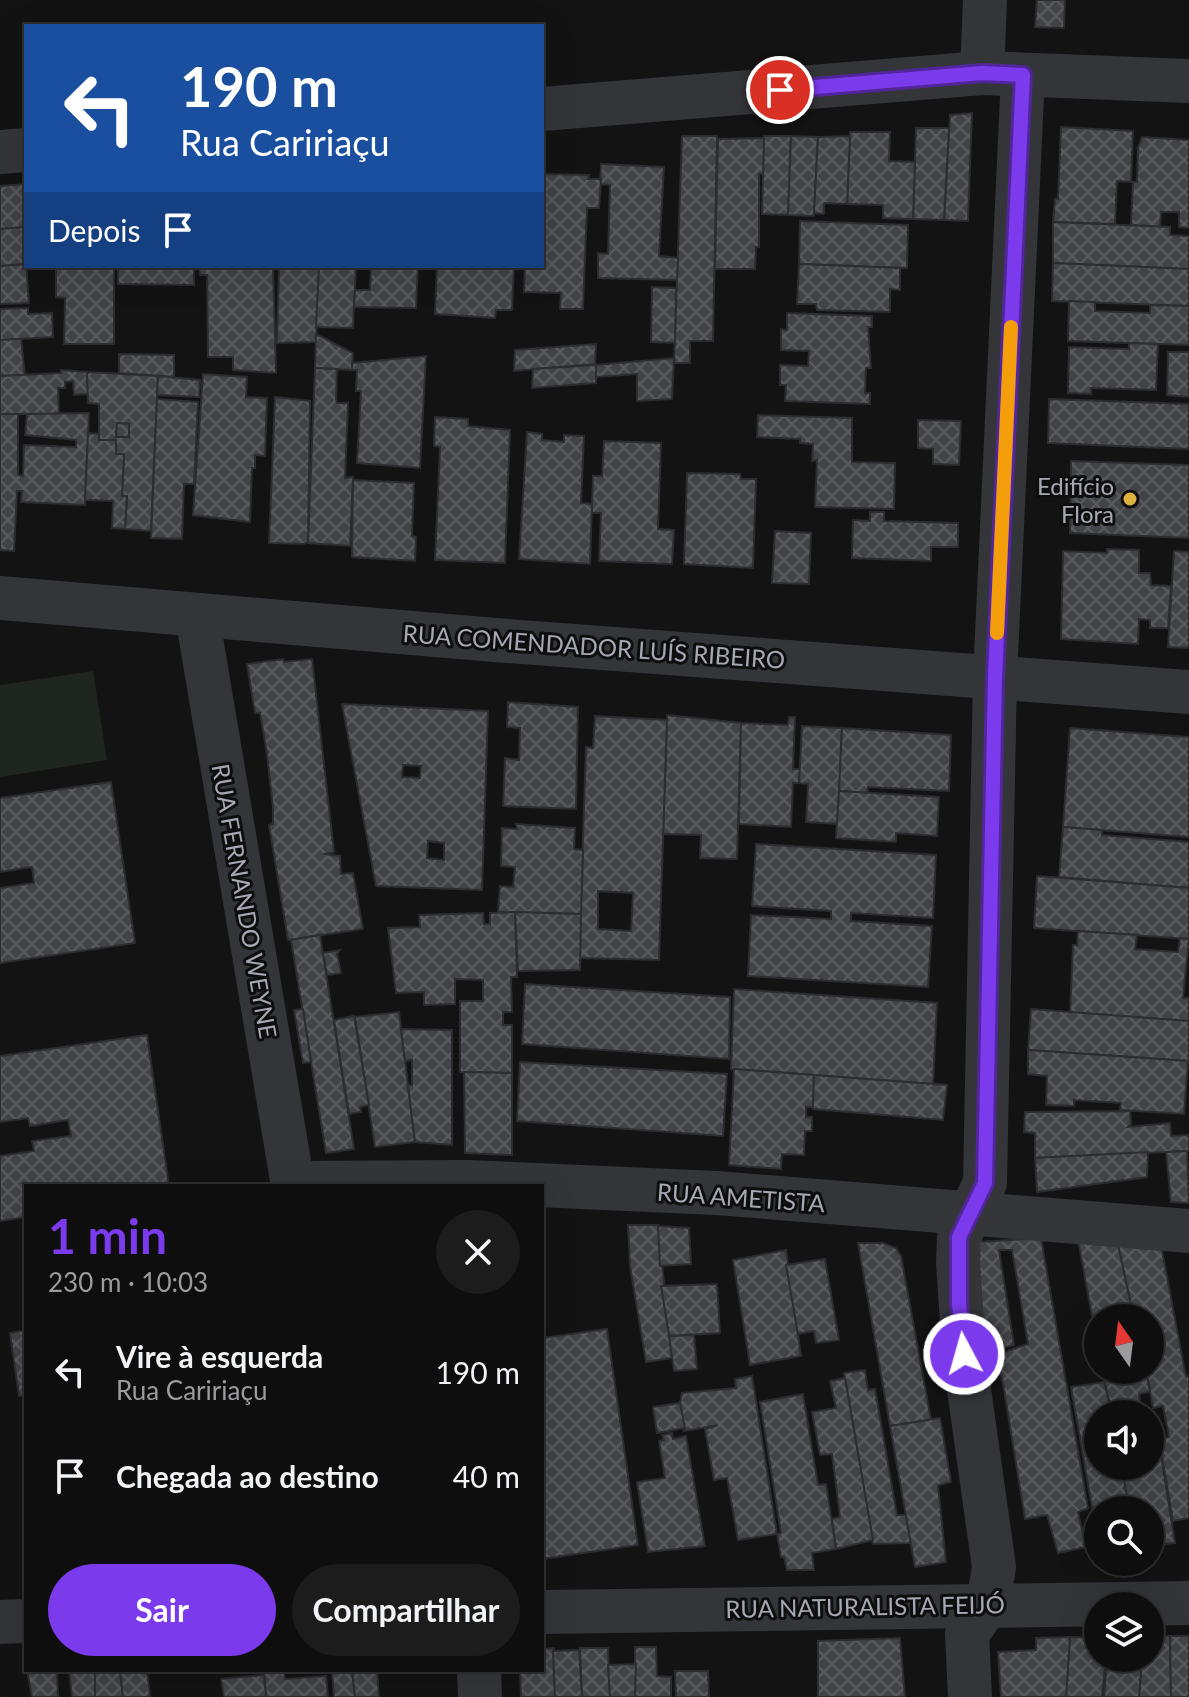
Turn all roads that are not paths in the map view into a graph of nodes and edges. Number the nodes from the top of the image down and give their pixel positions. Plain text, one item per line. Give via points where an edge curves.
1 (985, 0) edge
2 (1003, 74) junction
3 (1189, 81) edge
4 (544, 109) edge
5 (24, 150) edge
6 (0, 152) edge
7 (0, 598) edge
8 (197, 615) junction
9 (995, 677) junction
10 (1189, 692) edge
11 (292, 1184) edge
12 (544, 1185) edge
13 (967, 1215) junction
14 (1189, 1231) edge
15 (1189, 1603) edge
16 (988, 1604) junction
17 (544, 1612) edge
18 (24, 1621) edge
19 (0, 1622) edge
20 (479, 1672) edge
21 (480, 1697) edge
22 (970, 1697) edge

1 - 2 street
2 - 3 street
2 - 4 street
2 - 9 street
5 - 6 street
7 - 8 street, RUA COMENDADOR LUÍS RIBEIRO
8 - 9 street, RUA COMENDADOR LUÍS RIBEIRO
8 - 11 street, RUA FERNANDO WEYNE
9 - 10 street, RUA COMENDADOR LUÍS RIBEIRO
9 - 13 street via 985,1183
12 - 13 street, RUA AMETISTA via 717,1193
13 - 14 street, RUA AMETISTA
13 - 16 street via 959,1237 959,1303 994,1567
15 - 16 street, RUA NATURALISTA FEIJÓ
16 - 17 street, RUA NATURALISTA FEIJÓ
16 - 22 street via 967,1634
18 - 19 street
20 - 21 street

